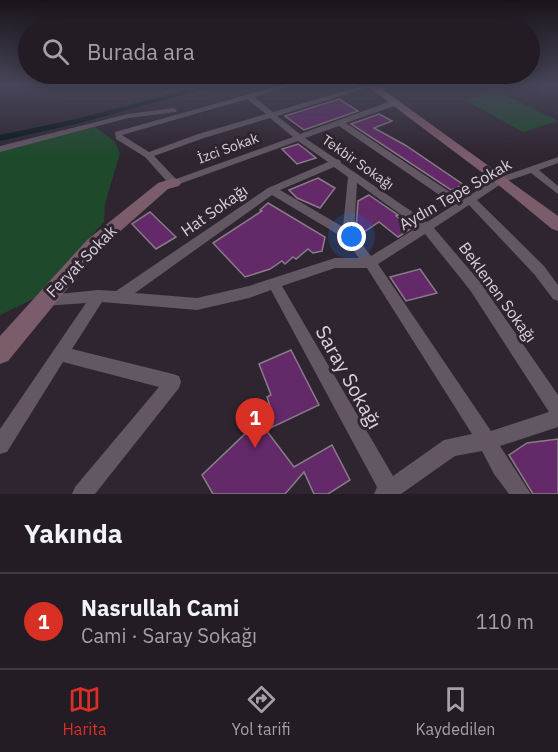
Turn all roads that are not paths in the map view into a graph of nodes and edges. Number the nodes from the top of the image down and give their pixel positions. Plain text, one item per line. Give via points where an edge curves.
1 (183, 109) edge
2 (197, 109) edge
3 (263, 109) edge
4 (291, 109) edge
5 (379, 109) edge
6 (407, 109) edge
7 (270, 115) junction
8 (340, 123) junction
9 (298, 137) junction
10 (0, 149) edge
11 (148, 155) junction
12 (558, 160) edge
13 (337, 162) junction
14 (531, 168) junction
15 (353, 174) junction
16 (501, 180) junction
17 (174, 183) junction
18 (272, 190) junction
19 (558, 190) edge
20 (465, 202) junction
21 (558, 225) edge
22 (426, 227) junction
23 (348, 235) junction
24 (370, 263) junction
25 (274, 284) junction
26 (558, 295) edge
27 (98, 296) junction
28 (117, 298) junction
29 (43, 300) junction
30 (0, 353) edge
31 (61, 354) junction
32 (558, 410) edge
33 (558, 418) edge
34 (487, 441) junction
35 (0, 445) edge
36 (387, 492) edge
37 (82, 494) edge
38 (521, 494) edge

1 - 10 street via 128,116
2 - 11 street via 118,134
3 - 7 street, Tekbir Sokağı
4 - 7 street
5 - 8 street, İzci Sokak
6 - 16 street
7 - 9 street, Tekbir Sokağı
7 - 11 street
8 - 9 street, İzci Sokak
8 - 20 street
9 - 13 street, Tekbir Sokağı
9 - 17 street, İzci Sokak
11 - 17 street
12 - 14 street, Aydın Tepe Sokak
13 - 15 street, Tekbir Sokağı
13 - 18 street, Hat Sokağı
14 - 16 street, Aydın Tepe Sokak
14 - 19 street
15 - 22 street, Tekbir Sokağı
15 - 23 street
16 - 20 street, Aydın Tepe Sokak
16 - 21 street
17 - 29 street, Feryat Sokak via 163,186 93,245
18 - 23 street
18 - 28 street, Hat Sokağı
20 - 22 street, Aydın Tepe Sokak
20 - 26 street via 539,270
22 - 24 street, Aydın Tepe Sokak
22 - 32 street, Beklenen Sokağı via 475,286
23 - 24 street
24 - 25 street via 335,263
24 - 34 street
25 - 28 street via 197,304
25 - 36 street, Saray Sokağı
27 - 28 street
27 - 29 street
27 - 31 street
29 - 30 street, Feryat Sokak
31 - 35 street
31 - 37 street via 173,382
33 - 34 street
34 - 36 street via 451,447
34 - 38 street

